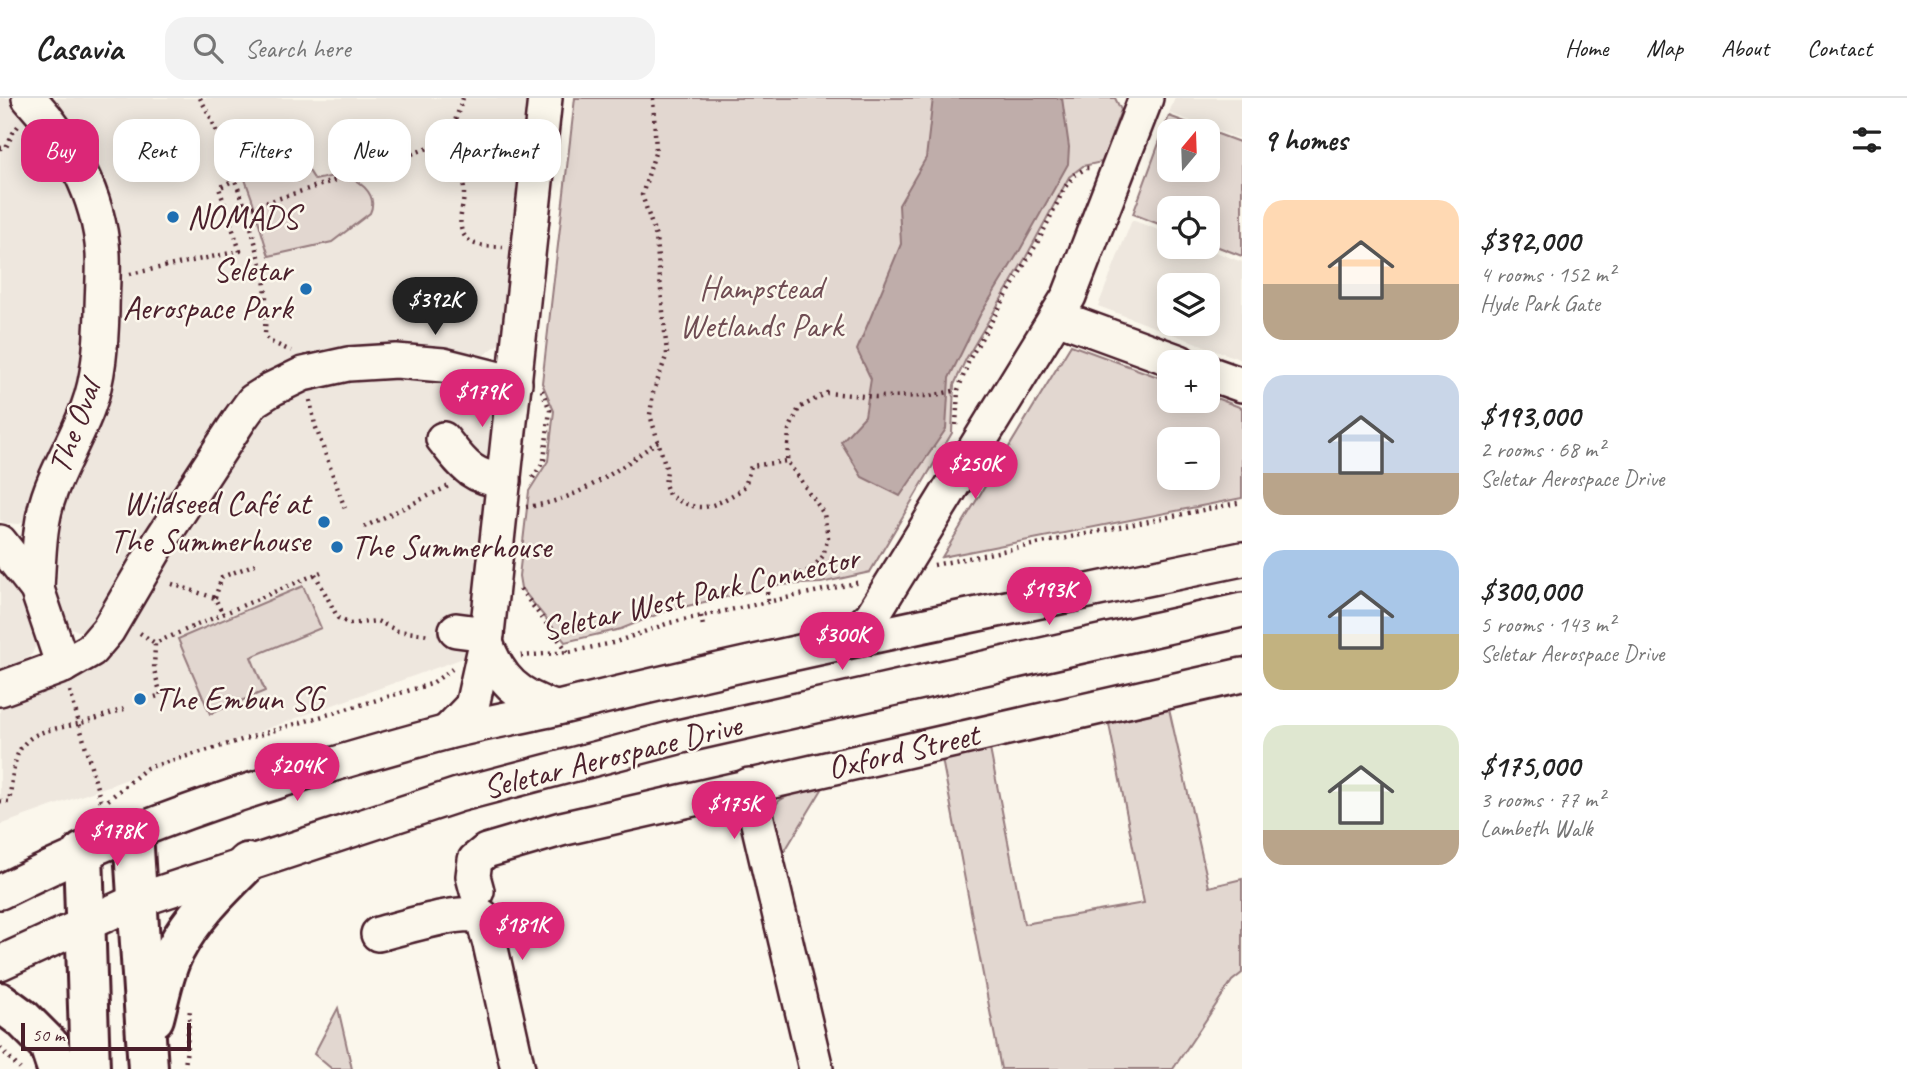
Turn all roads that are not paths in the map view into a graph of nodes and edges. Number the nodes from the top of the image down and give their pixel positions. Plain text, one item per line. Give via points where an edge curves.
1 (29, 98) edge
2 (545, 98) edge
3 (1146, 98) edge
4 (1057, 317) junction
5 (1157, 354) edge
6 (1220, 377) edge
7 (526, 382) junction
8 (1242, 385) edge
9 (443, 439) dead end
10 (521, 486) junction
11 (41, 523) junction
12 (0, 535) edge
13 (0, 542) edge
14 (1242, 559) edge
15 (37, 589) junction
16 (1242, 610) edge
17 (845, 642) junction
18 (474, 644) junction
19 (63, 666) junction
20 (1242, 675) edge
21 (0, 689) edge
22 (555, 708) junction
23 (447, 732) junction
24 (749, 785) junction
25 (133, 833) junction
26 (83, 852) junction
27 (247, 863) junction
28 (477, 891) dead end
29 (0, 892) edge
30 (136, 901) junction
31 (85, 922) junction
32 (378, 934) dead end
33 (0, 963) edge
34 (0, 1002) edge
35 (147, 1056) edge
36 (57, 1069) edge
37 (90, 1069) edge
38 (518, 1069) edge
39 (816, 1069) edge

1 - 11 street, The Oval via 78,165 98,218 103,254 97,371 89,406
2 - 7 street via 528,250
3 - 4 street
4 - 5 street
4 - 17 street via 872,616
6 - 8 street
7 - 10 street
7 - 19 street via 443,365 396,361 348,364 303,374 253,401 108,630 91,650
9 - 10 street via 468,469
10 - 18 street
11 - 12 street via 22,539
11 - 15 street, The Oval
13 - 15 street, The Oval
14 - 17 street, Seletar Aerospace Drive
15 - 19 street, The Oval
16 - 27 street, Seletar Aerospace Drive via 678,737 458,795
17 - 22 street, Seletar Aerospace Drive
18 - 22 street via 513,686
18 - 23 street via 477,692 472,706
19 - 21 street
20 - 24 street, Oxford Street
22 - 23 street, Seletar Aerospace Drive
23 - 25 street, Seletar Aerospace Drive via 281,780
24 - 28 street, Oxford Street via 486,851 475,860
24 - 39 street
25 - 26 street, Seletar Aerospace Drive
25 - 30 main road
26 - 29 street, Seletar Aerospace Drive
26 - 31 main road
27 - 30 street, Seletar Aerospace Drive
27 - 35 main road via 191,923 173,952
30 - 31 street, Seletar Aerospace Drive
30 - 35 main road
31 - 33 street, Seletar Aerospace Drive
31 - 37 main road
32 - 38 street via 472,913 482,916
34 - 36 main road via 49,1045

